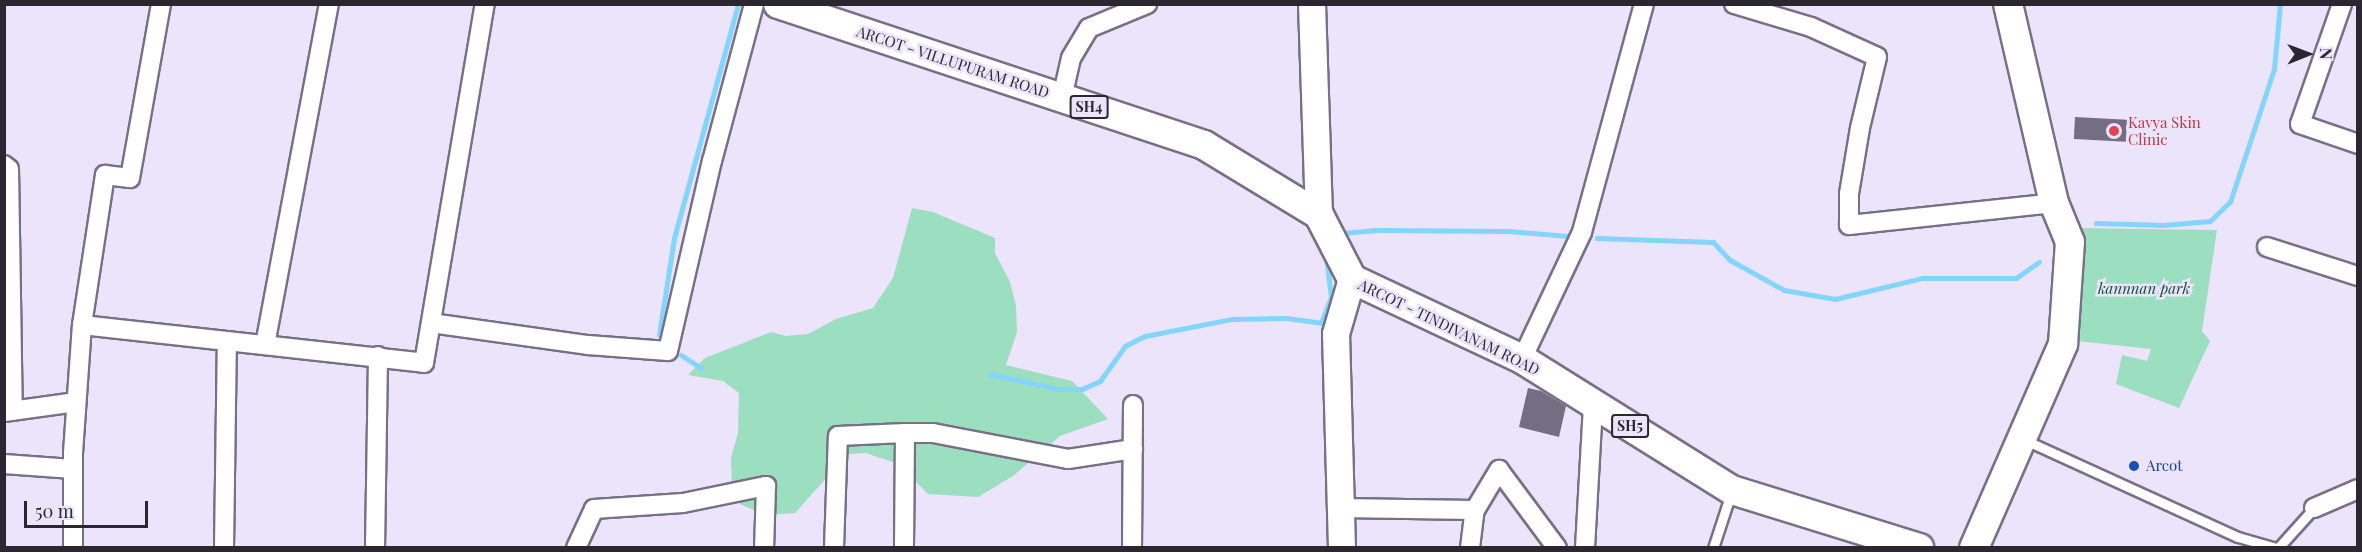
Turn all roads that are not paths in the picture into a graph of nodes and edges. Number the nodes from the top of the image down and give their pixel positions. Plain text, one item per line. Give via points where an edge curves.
1 (161, 4) edge
2 (328, 4) edge
3 (485, 4) edge
4 (754, 4) edge
5 (778, 4) edge
6 (1147, 4) edge
7 (1312, 4) edge
8 (1644, 4) edge
9 (1734, 4) edge
10 (2008, 4) edge
11 (2342, 4) edge
12 (1062, 98) junction
13 (2358, 144) edge
14 (4, 165) edge
15 (2054, 203) junction
16 (1319, 215) junction
17 (2267, 247) dead end
18 (2358, 276) edge
19 (1352, 279) junction
20 (431, 323) junction
21 (82, 325) junction
22 (227, 341) junction
23 (265, 345) junction
24 (378, 356) junction
25 (1522, 359) junction
26 (76, 402) junction
27 (1593, 403) junction
28 (1132, 405) dead end
29 (9, 411) edge
30 (906, 433) junction
31 (2021, 439) junction
32 (1132, 449) junction
33 (4, 464) edge
34 (73, 469) junction
35 (2358, 489) edge
36 (1732, 490) junction
37 (2358, 499) edge
38 (1339, 508) junction
39 (2314, 508) junction
40 (1475, 510) junction
41 (73, 548) edge
42 (224, 548) edge
43 (375, 548) edge
44 (576, 548) edge
45 (764, 548) edge
46 (834, 548) edge
47 (904, 548) edge
48 (1132, 548) edge
49 (1342, 548) edge
50 (1470, 548) edge
51 (1557, 548) edge
52 (1585, 548) edge
53 (1713, 548) edge
54 (1919, 548) edge
55 (1974, 548) edge
56 (2277, 548) edge

1 - 21 street via 130,178 105,176
2 - 23 street
3 - 20 street
4 - 20 street via 668,351 588,345
5 - 12 main road, ARCOT - VILLUPURAM ROAD / SH4
6 - 12 street via 1089,28 1071,58
7 - 16 main road
8 - 25 street via 1582,232
9 - 15 street via 1811,27 1877,57 1860,128 1849,194 1849,225
10 - 15 main road
11 - 13 street via 2300,124
12 - 16 main road, ARCOT - VILLUPURAM ROAD / SH4 via 1204,145
14 - 29 street via 9,169
15 - 31 main road via 2070,242 2063,344
16 - 19 main road
17 - 18 street
19 - 25 main road, ARCOT - TINDIVANAM ROAD / SH5
19 - 38 main road, ARCOT - TINDIVANAM ROAD via 1336,334
20 - 24 street via 424,363
21 - 22 street
21 - 26 street
22 - 23 street
22 - 42 street
23 - 24 street
24 - 43 street
25 - 27 main road, ARCOT - TINDIVANAM ROAD / SH5
26 - 29 street
26 - 34 street
27 - 36 main road, ARCOT - TINDIVANAM ROAD / SH5
27 - 52 street
28 - 32 street
30 - 32 street via 933,433 1068,459
30 - 46 street via 838,436
30 - 47 street
31 - 55 main road
31 - 56 lane via 2238,537
32 - 48 street
33 - 34 street
34 - 41 street
35 - 39 street
36 - 53 lane
36 - 54 main road, ARCOT - TINDIVANAM ROAD / SH5
37 - 39 street
38 - 40 street
38 - 49 main road, ARCOT - TINDIVANAM ROAD
39 - 56 lane
40 - 50 street
40 - 51 street via 1499,470
44 - 45 street via 594,509 683,502 766,486

